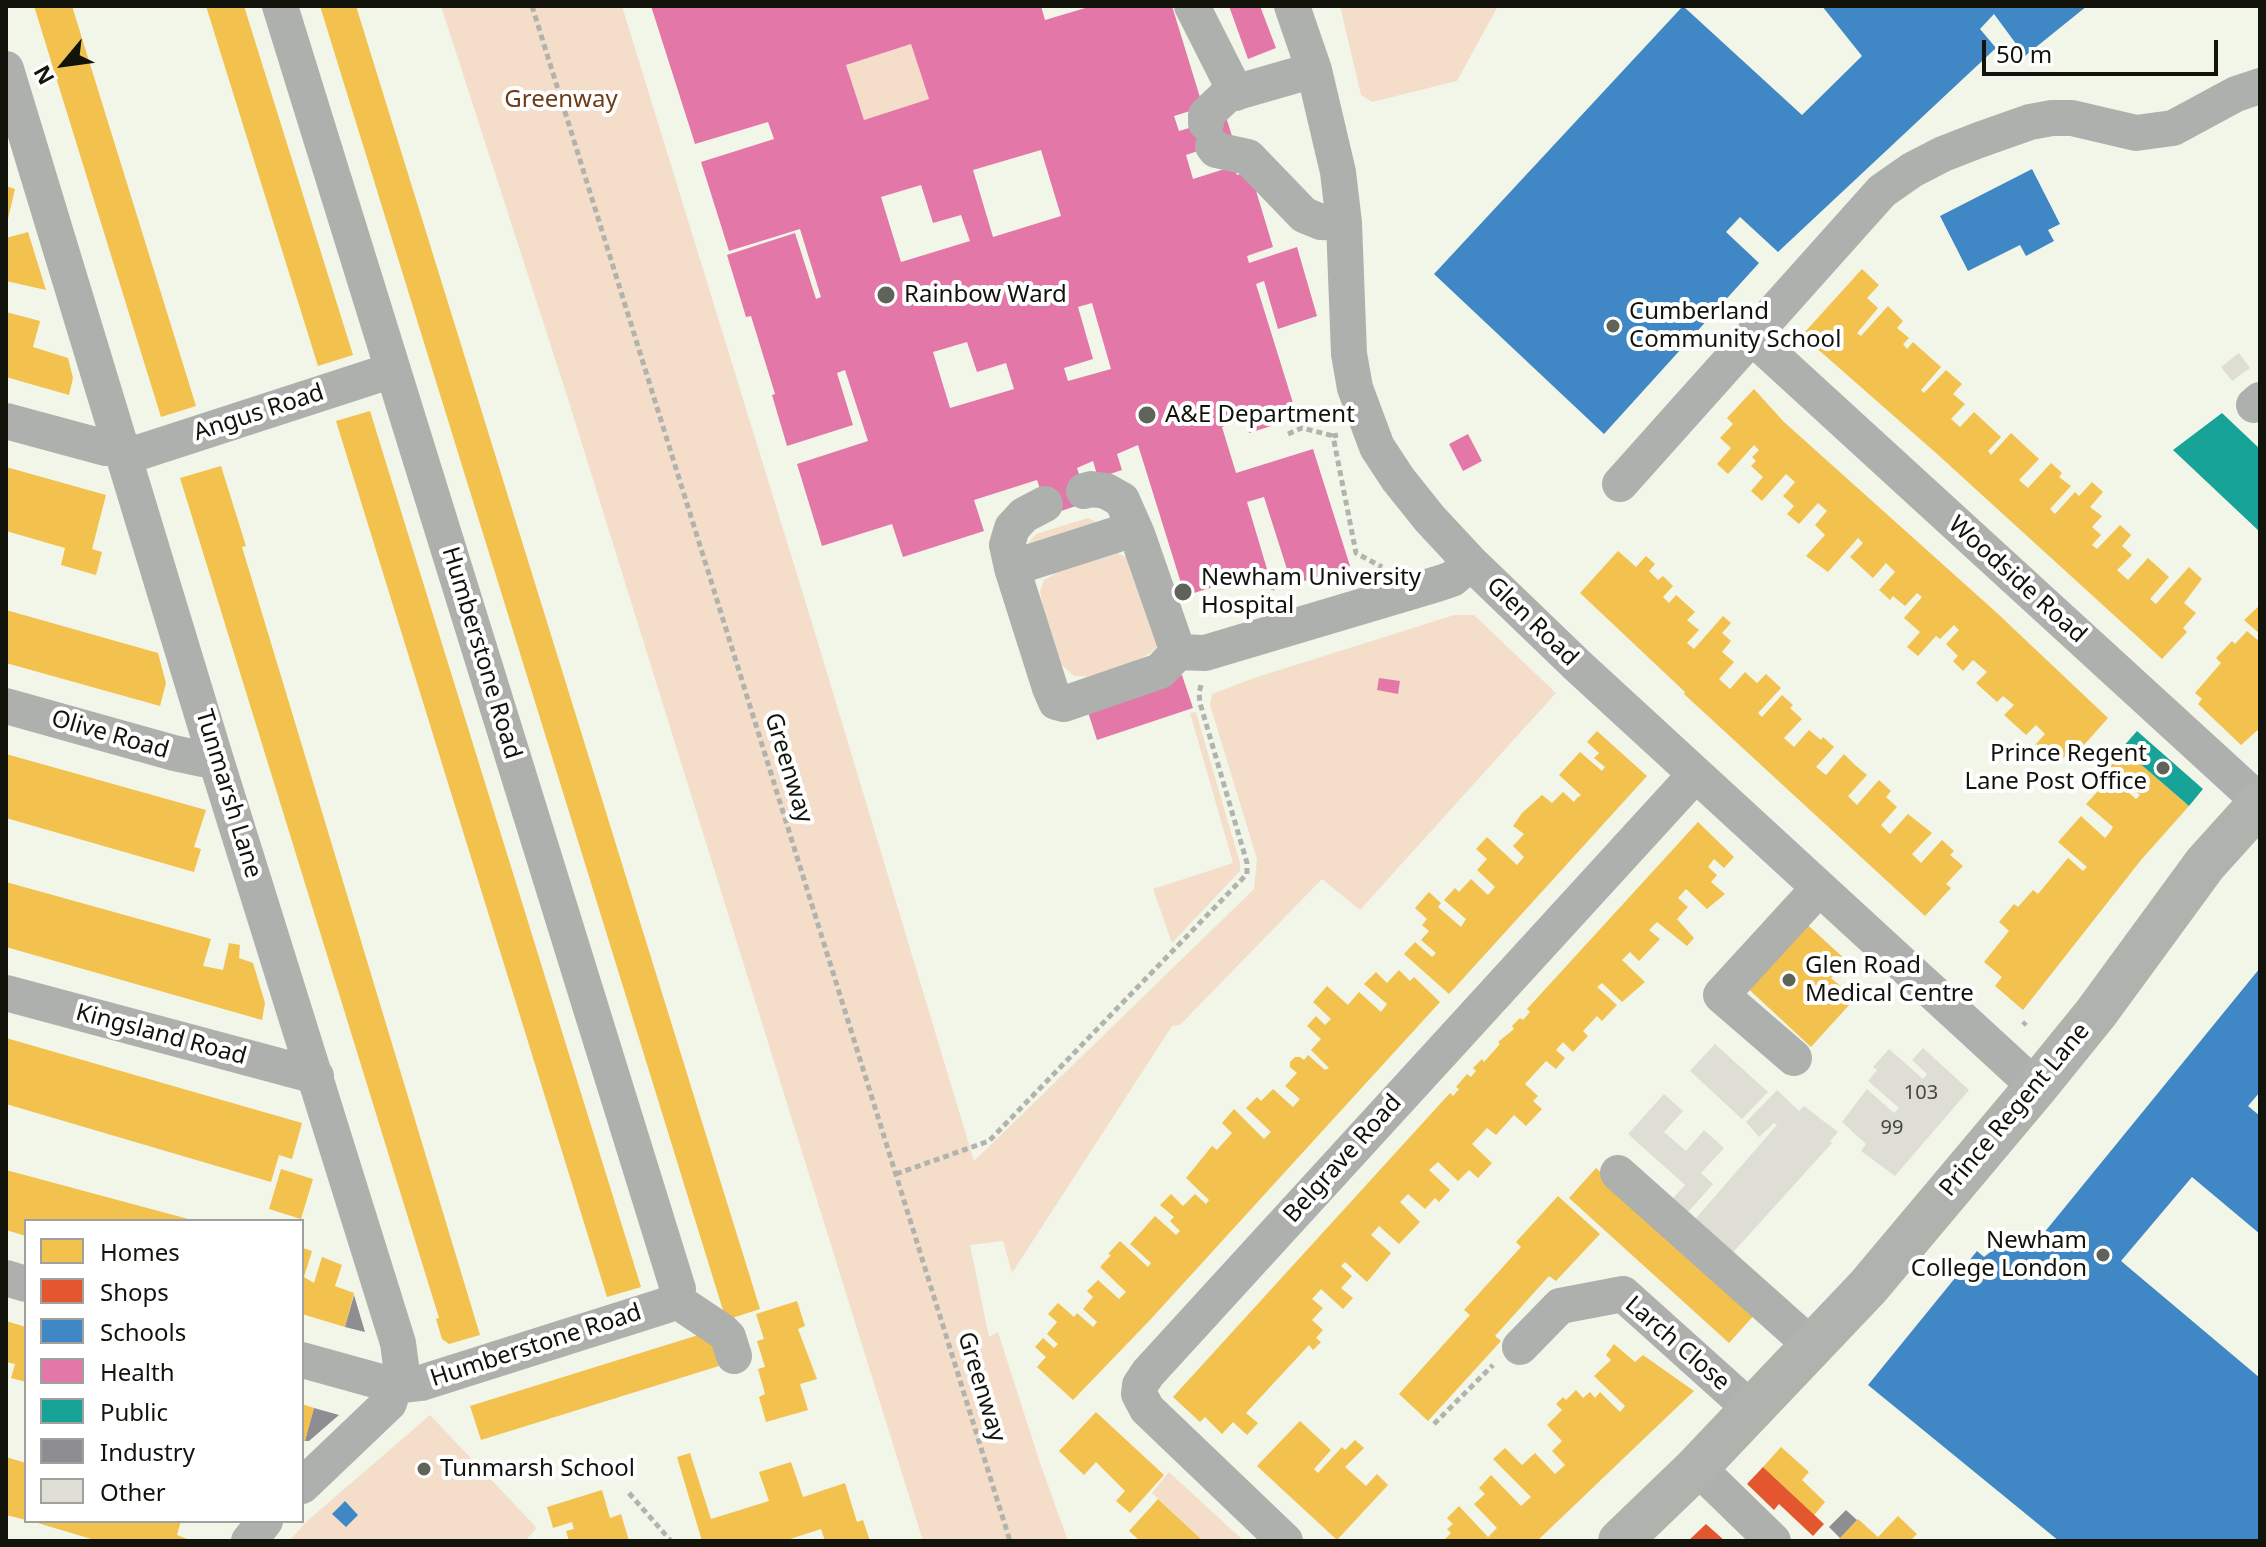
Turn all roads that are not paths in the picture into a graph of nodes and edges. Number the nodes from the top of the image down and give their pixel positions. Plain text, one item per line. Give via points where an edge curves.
1 (280, 6) edge
2 (1192, 6) edge
3 (1292, 6) edge
4 (6, 69) edge
5 (1314, 70) junction
6 (2260, 86) edge
7 (1236, 93) junction
8 (16, 136) edge
9 (1344, 223) junction
10 (1763, 348) junction
11 (393, 370) junction
12 (6, 421) edge
13 (123, 451) junction
14 (1620, 484) dead end
15 (1084, 491) dead end
16 (1045, 504) dead end
17 (1137, 534) junction
18 (1471, 563) junction
19 (1012, 568) junction
20 (1178, 652) junction
21 (6, 706) edge
22 (215, 757) junction
23 (1695, 775) junction
24 (2260, 803) edge
25 (1819, 888) junction
26 (6, 993) edge
27 (1794, 1058) dead end
28 (316, 1076) junction
29 (2036, 1087) junction
30 (1618, 1173) dead end
31 (674, 1299) junction
32 (1812, 1346) junction
33 (1520, 1347) road end
34 (734, 1356) dead end
35 (304, 1361) edge
36 (396, 1386) junction
37 (1751, 1409) junction
38 (1697, 1467) junction
39 (304, 1484) edge
40 (263, 1523) edge
41 (249, 1541) edge
42 (1285, 1541) edge
43 (1620, 1541) edge
44 (1773, 1541) edge

1 - 11 street, Humberstone Road
2 - 7 street
3 - 5 street, Glen Road
4 - 8 street, Tunmarsh Lane
5 - 7 street
5 - 9 street, Glen Road
6 - 10 street via 2173,128 2136,133 2052,118 1943,154 1912,170 1882,191
7 - 9 street via 1206,115 1216,150 1248,157 1304,215
8 - 13 street, Tunmarsh Lane
9 - 18 street, Glen Road via 1349,354 1365,418 1398,479
10 - 14 street
10 - 24 street, Woodside Road
11 - 13 street, Angus Road
11 - 31 street, Humberstone Road via 678,1289
12 - 13 street
13 - 22 street, Tunmarsh Lane
15 - 17 street via 1106,491 1122,500
16 - 19 street via 1012,528 1007,545
17 - 19 street via 1121,533
17 - 20 street
18 - 20 street via 1437,584 1205,653
18 - 23 street, Glen Road
19 - 20 street via 1056,702 1064,704 1160,671
21 - 22 street, Olive Road via 174,753
22 - 28 street, Tunmarsh Lane
23 - 25 street, Glen Road
23 - 42 street, Belgrave Road via 1140,1385 1147,1409
24 - 29 main road, Prince Regent Lane via 2205,864
25 - 27 street via 1721,995
25 - 29 street, Glen Road
26 - 28 street, Kingsland Road
28 - 36 street, Tunmarsh Lane via 398,1343 401,1366
29 - 32 main road, Prince Regent Lane
30 - 32 street
31 - 34 street, Humberstone Road via 722,1331
31 - 36 street, Humberstone Road via 447,1375
32 - 37 main road, Prince Regent Lane
33 - 37 street, Larch Close via 1560,1306 1623,1294
35 - 36 street
36 - 39 street via 376,1417
37 - 38 main road, Prince Regent Lane
38 - 43 main road, Prince Regent Lane
38 - 44 street
40 - 41 street

